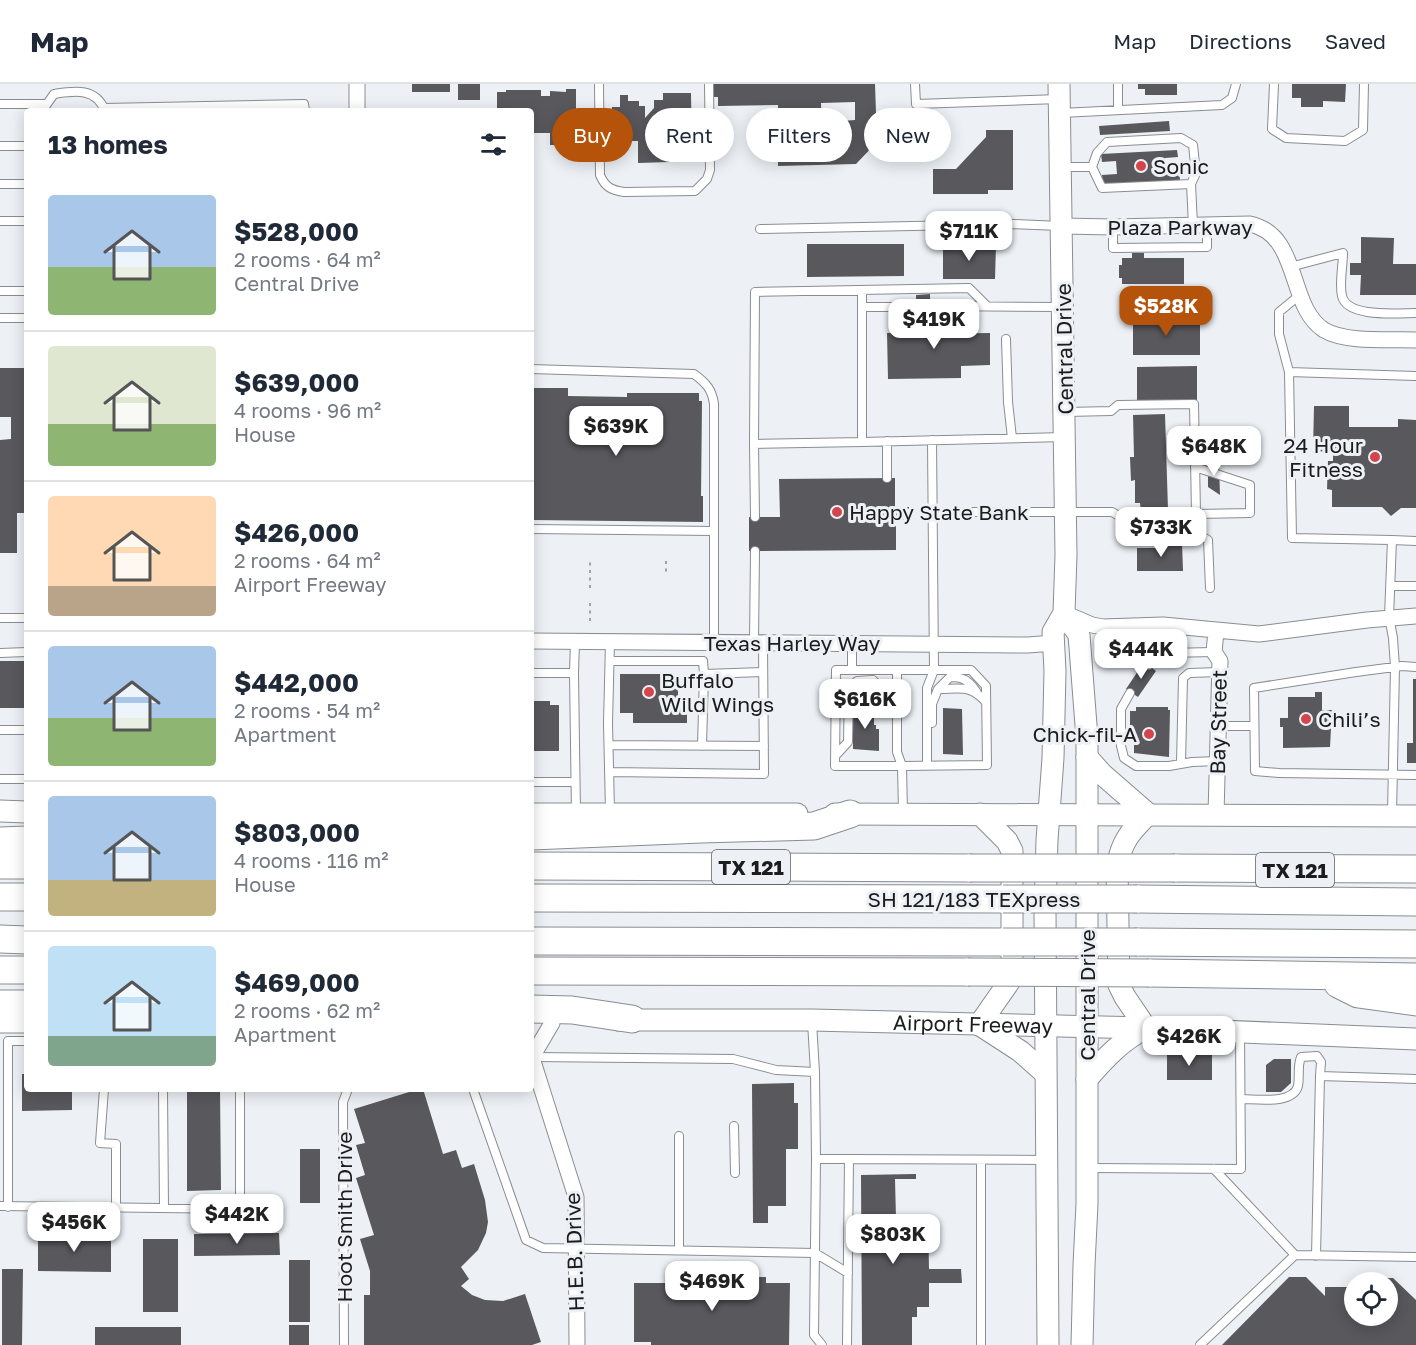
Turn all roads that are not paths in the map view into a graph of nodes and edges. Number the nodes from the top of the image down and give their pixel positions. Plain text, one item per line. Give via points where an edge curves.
1 (357, 84) edge
2 (599, 84) edge
3 (710, 84) edge
4 (915, 84) edge
5 (1118, 84) edge
6 (1236, 84) edge
7 (1274, 84) edge
8 (1364, 84) edge
9 (72, 88) edge
10 (1059, 98) edge
11 (0, 104) edge
12 (44, 108) edge
13 (105, 108) edge
14 (145, 108) edge
15 (304, 108) edge
16 (357, 108) edge
17 (1118, 110) junction
18 (0, 146) edge
19 (24, 146) edge
20 (1061, 167) junction
21 (1092, 167) junction
22 (0, 184) edge
23 (24, 184) edge
24 (1191, 184) junction
25 (0, 221) edge
26 (24, 221) edge
27 (1200, 225) junction
28 (1062, 226) junction
29 (1113, 227) junction
30 (760, 229) dead end
31 (1290, 267) junction
32 (862, 290) junction
33 (0, 291) edge
34 (24, 291) edge
35 (1301, 294) junction
36 (986, 305) junction
37 (931, 306) dead end
38 (862, 307) junction
39 (916, 307) dead end
40 (1063, 307) junction
41 (1416, 313) edge
42 (0, 318) edge
43 (24, 318) edge
44 (1006, 339) dead end
45 (1416, 340) edge
46 (534, 369) edge
47 (1289, 372) junction
48 (1416, 376) edge
49 (1065, 412) junction
50 (1065, 437) junction
51 (1012, 438) junction
52 (932, 440) junction
53 (886, 441) junction
54 (862, 442) junction
55 (754, 444) junction
56 (1195, 466) junction
57 (887, 478) dead end
58 (933, 512) junction
59 (1066, 512) junction
60 (1196, 514) junction
61 (755, 518) dead end
62 (534, 529) edge
63 (714, 531) junction
64 (1122, 537) dead end
65 (1392, 540) junction
66 (1416, 541) edge
67 (755, 551) dead end
68 (1390, 586) junction
69 (1416, 586) edge
70 (1210, 588) dead end
71 (1064, 613) junction
72 (1416, 616) edge
73 (1389, 617) junction
74 (0, 618) edge
75 (24, 618) edge
76 (1216, 631) junction
77 (534, 641) edge
78 (575, 641) junction
79 (610, 642) junction
80 (714, 642) junction
81 (758, 642) junction
82 (1054, 643) junction
83 (852, 644) junction
84 (934, 644) junction
85 (0, 652) edge
86 (24, 652) edge
87 (1214, 652) junction
88 (610, 661) junction
89 (1149, 666) dead end
90 (1395, 667) junction
91 (1416, 667) edge
92 (852, 670) junction
93 (897, 670) junction
94 (934, 670) junction
95 (763, 672) junction
96 (1220, 672) junction
97 (534, 673) edge
98 (574, 673) junction
99 (704, 674) junction
100 (849, 690) junction
101 (862, 690) dead end
102 (872, 690) dead end
103 (882, 690) junction
104 (897, 690) junction
105 (1084, 690) junction
106 (1130, 693) dead end
107 (986, 702) junction
108 (1219, 726) junction
109 (1254, 726) junction
110 (0, 730) edge
111 (24, 730) edge
112 (609, 745) junction
113 (702, 746) junction
114 (764, 746) junction
115 (927, 751) junction
116 (836, 755) junction
117 (1087, 757) junction
118 (1218, 761) junction
119 (1181, 763) junction
120 (927, 765) junction
121 (902, 766) junction
122 (609, 772) junction
123 (1416, 775) edge
124 (1393, 776) junction
125 (0, 779) edge
126 (24, 779) edge
127 (534, 782) edge
128 (575, 782) junction
129 (0, 811) edge
130 (24, 812) edge
131 (610, 813) junction
132 (534, 814) edge
133 (576, 814) junction
134 (850, 814) junction
135 (903, 814) junction
136 (980, 814) junction
137 (1049, 814) junction
138 (1088, 814) junction
139 (1148, 814) junction
140 (1216, 815) junction
141 (1392, 816) junction
142 (1416, 816) edge
143 (534, 836) edge
144 (24, 840) edge
145 (0, 841) edge
146 (0, 865) edge
147 (24, 865) edge
148 (534, 866) edge
149 (1416, 869) edge
150 (0, 897) edge
151 (24, 897) edge
152 (534, 898) edge
153 (1416, 902) edge
154 (0, 939) edge
155 (24, 940) edge
156 (534, 940) edge
157 (1416, 944) edge
158 (0, 970) edge
159 (24, 970) edge
160 (534, 971) edge
161 (1323, 976) junction
162 (1416, 977) edge
163 (1416, 1002) edge
164 (0, 1004) edge
165 (24, 1004) edge
166 (538, 1018) edge
167 (632, 1019) joint
168 (812, 1020) junction
169 (0, 1022) edge
170 (24, 1022) edge
171 (979, 1025) junction
172 (1045, 1026) junction
173 (1088, 1027) junction
174 (1146, 1028) junction
175 (1240, 1033) junction
176 (1416, 1039) edge
177 (534, 1040) edge
178 (24, 1041) edge
179 (534, 1056) edge
180 (534, 1065) edge
181 (815, 1072) junction
182 (1045, 1073) junction
183 (1320, 1076) junction
184 (1088, 1079) junction
185 (1416, 1079) edge
186 (104, 1092) edge
187 (163, 1092) edge
188 (240, 1092) edge
189 (348, 1092) edge
190 (474, 1092) edge
191 (1240, 1099) junction
192 (734, 1126) dead end
193 (679, 1136) dead end
194 (816, 1159) junction
195 (849, 1160) junction
196 (981, 1160) junction
197 (1047, 1160) junction
198 (1088, 1168) junction
199 (1214, 1169) junction
200 (735, 1173) dead end
201 (4, 1207) edge
202 (116, 1208) junction
203 (164, 1208) junction
204 (576, 1249) junction
205 (679, 1250) junction
206 (815, 1253) junction
207 (1294, 1255) junction
208 (1316, 1256) junction
209 (1416, 1257) edge
210 (848, 1273) junction
211 (344, 1345) edge
212 (577, 1345) edge
213 (822, 1345) edge
214 (848, 1345) edge
215 (981, 1345) edge
216 (1048, 1345) edge
217 (1082, 1345) edge
218 (1200, 1345) edge

1 - 16 street
2 - 3 lane via 600,175 604,185 624,192 695,191 702,186 710,170
4 - 10 lane via 916,104
5 - 17 lane
6 - 17 lane via 1232,98 1222,105
7 - 8 lane via 1272,129 1286,138 1345,141 1363,130
9 - 12 lane via 54,94
9 - 13 lane via 102,102
10 - 17 lane
10 - 20 main road, Central Drive
11 - 12 lane
14 - 15 lane via 304,104
18 - 19 lane
20 - 21 lane
20 - 28 main road, Central Drive
21 - 24 lane via 1102,188
21 - 24 lane via 1107,142 1181,138 1193,145 1196,173
22 - 23 lane
24 - 27 lane
25 - 26 lane
27 - 29 street, Plaza Parkway
27 - 29 lane via 1207,247 1113,248
27 - 31 street, Plaza Parkway via 1262,227 1273,234
28 - 29 street, Plaza Parkway
28 - 30 lane
28 - 40 main road, Central Drive
31 - 35 street, Plaza Parkway
31 - 41 lane via 1343,253 1342,295 1352,310
32 - 36 lane via 969,288
32 - 38 lane
32 - 55 lane via 755,292
33 - 34 lane
35 - 45 street, Plaza Parkway via 1312,319 1326,331 1354,338
35 - 47 lane via 1279,312 1279,334
36 - 37 lane
36 - 40 lane
38 - 39 lane
38 - 54 lane
40 - 49 main road, Central Drive
42 - 43 lane
44 - 51 lane
46 - 63 lane via 694,374 707,383 714,404
47 - 48 lane
47 - 65 lane via 1292,537
49 - 50 main road, Central Drive
49 - 56 lane via 1111,411 1118,405 1194,404
50 - 51 lane
50 - 59 main road, Central Drive
51 - 52 lane
52 - 53 lane
52 - 58 lane
53 - 54 lane
53 - 57 lane
54 - 55 lane
55 - 61 lane
56 - 60 lane
56 - 60 lane via 1250,485 1250,513
58 - 59 lane
58 - 84 lane
59 - 60 lane via 1112,512 1119,516
59 - 71 main road, Central Drive
62 - 63 lane
63 - 80 lane
64 - 70 lane via 1203,537 1210,548
65 - 66 lane
65 - 68 lane
67 - 81 lane
68 - 69 lane
68 - 73 lane
71 - 76 street via 1103,627 1163,625
71 - 82 main road, Central Drive via 1053,632
71 - 105 main road, Central Drive via 1079,635
72 - 73 street
73 - 76 street via 1259,634
73 - 90 lane
74 - 75 lane
76 - 87 street, Bay Street
77 - 78 street, Texas Harley Way
78 - 79 street, Texas Harley Way
78 - 98 lane
79 - 80 street, Texas Harley Way
79 - 88 lane
80 - 81 street, Texas Harley Way
81 - 83 street, Texas Harley Way
81 - 95 lane
82 - 84 street, Texas Harley Way
82 - 105 main road via 1067,651 1076,684
82 - 137 main road, Central Drive
83 - 84 street, Texas Harley Way
83 - 92 lane
84 - 94 lane
85 - 86 lane
87 - 89 lane via 1164,653
87 - 96 street, Bay Street via 1220,661
88 - 99 lane via 703,661
88 - 112 lane
90 - 91 lane
90 - 109 lane via 1254,688
90 - 124 lane
92 - 93 lane
92 - 116 lane via 836,670
93 - 94 lane
93 - 104 lane
94 - 107 lane via 971,670 986,686
94 - 115 lane via 927,688
95 - 99 lane
95 - 114 lane
96 - 108 street, Bay Street
96 - 119 lane via 1189,673 1183,678
97 - 98 lane
98 - 128 lane
99 - 113 lane
100 - 101 lane
100 - 103 lane via 857,681 873,680
100 - 116 lane via 848,742
102 - 103 lane
103 - 104 lane
104 - 121 lane via 897,752
105 - 117 main road, Central Drive
106 - 119 lane via 1121,709 1124,758 1136,766
107 - 115 lane via 976,691 938,689 932,704 932,740
107 - 120 lane via 987,765
108 - 109 lane
108 - 118 street, Bay Street
109 - 124 lane via 1255,771
110 - 111 lane
112 - 113 lane
112 - 122 lane
113 - 114 lane
114 - 122 lane via 764,774
115 - 120 lane
116 - 121 lane via 836,766
117 - 138 main road, Central Drive
117 - 139 main road
118 - 119 lane
118 - 140 street, Bay Street
120 - 121 lane
121 - 135 lane
122 - 131 lane
123 - 124 lane
124 - 141 lane
125 - 126 lane
127 - 128 lane
128 - 133 lane
129 - 130 main road
131 - 133 main road
131 - 134 main road
132 - 133 main road
134 - 135 main road
134 - 143 highway via 814,826
135 - 136 main road
136 - 137 main road
136 - 171 main road via 1012,851 1012,959 1009,982
137 - 138 main road
137 - 172 main road, Central Drive
138 - 139 main road
138 - 173 main road, Central Drive
139 - 140 main road
139 - 174 main road via 1127,836 1117,866 1119,985
140 - 141 main road
141 - 142 main road
144 - 145 highway
146 - 147 highway
148 - 149 highway, TX 121, bridge
150 - 151 highway
152 - 153 highway, SH 121/183 TEXpress, bridge
154 - 155 highway
156 - 157 highway, SH 121/183 TEXpress, bridge
158 - 159 highway
160 - 161 highway, bridge
161 - 162 highway
161 - 163 highway via 1358,994
164 - 165 highway
166 - 167 highway via 572,1010
166 - 177 street
167 - 168 main road, Airport Freeway
168 - 171 main road, Airport Freeway
168 - 181 lane
169 - 170 main road
171 - 172 main road, Airport Freeway
171 - 182 main road via 1020,1051
172 - 173 main road, Airport Freeway
172 - 182 main road, Central Drive
173 - 174 main road, Airport Freeway
173 - 184 main road, Central Drive
174 - 175 main road, Airport Freeway
174 - 184 main road via 1112,1051
175 - 176 main road, Airport Freeway
175 - 191 lane
178 - 201 lane via 8,1041
179 - 181 lane via 733,1059 776,1070
180 - 204 street, H.E.B. Drive via 576,1197
181 - 194 lane
182 - 197 main road, Central Drive
183 - 185 lane
183 - 191 lane via 1321,1062 1317,1056 1301,1057 1294,1094 1288,1098
183 - 208 lane
184 - 198 main road, Central Drive
186 - 202 lane via 100,1143 116,1144
187 - 203 lane
188 - 203 lane via 240,1209
189 - 211 lane, Hoot Smith Drive via 343,1102
190 - 204 lane via 526,1240 543,1248
191 - 199 lane via 1241,1170
192 - 200 lane
193 - 205 lane
194 - 195 lane
194 - 206 lane
195 - 196 lane
195 - 210 lane
196 - 197 lane
196 - 215 lane
197 - 216 main road, Central Drive
198 - 199 lane
198 - 217 main road, Central Drive
199 - 207 lane
201 - 202 lane
202 - 203 lane
204 - 205 lane
204 - 212 street, H.E.B. Drive
205 - 206 lane
206 - 210 lane
206 - 213 lane via 814,1335
207 - 208 lane
207 - 218 lane
208 - 209 lane
210 - 214 lane

